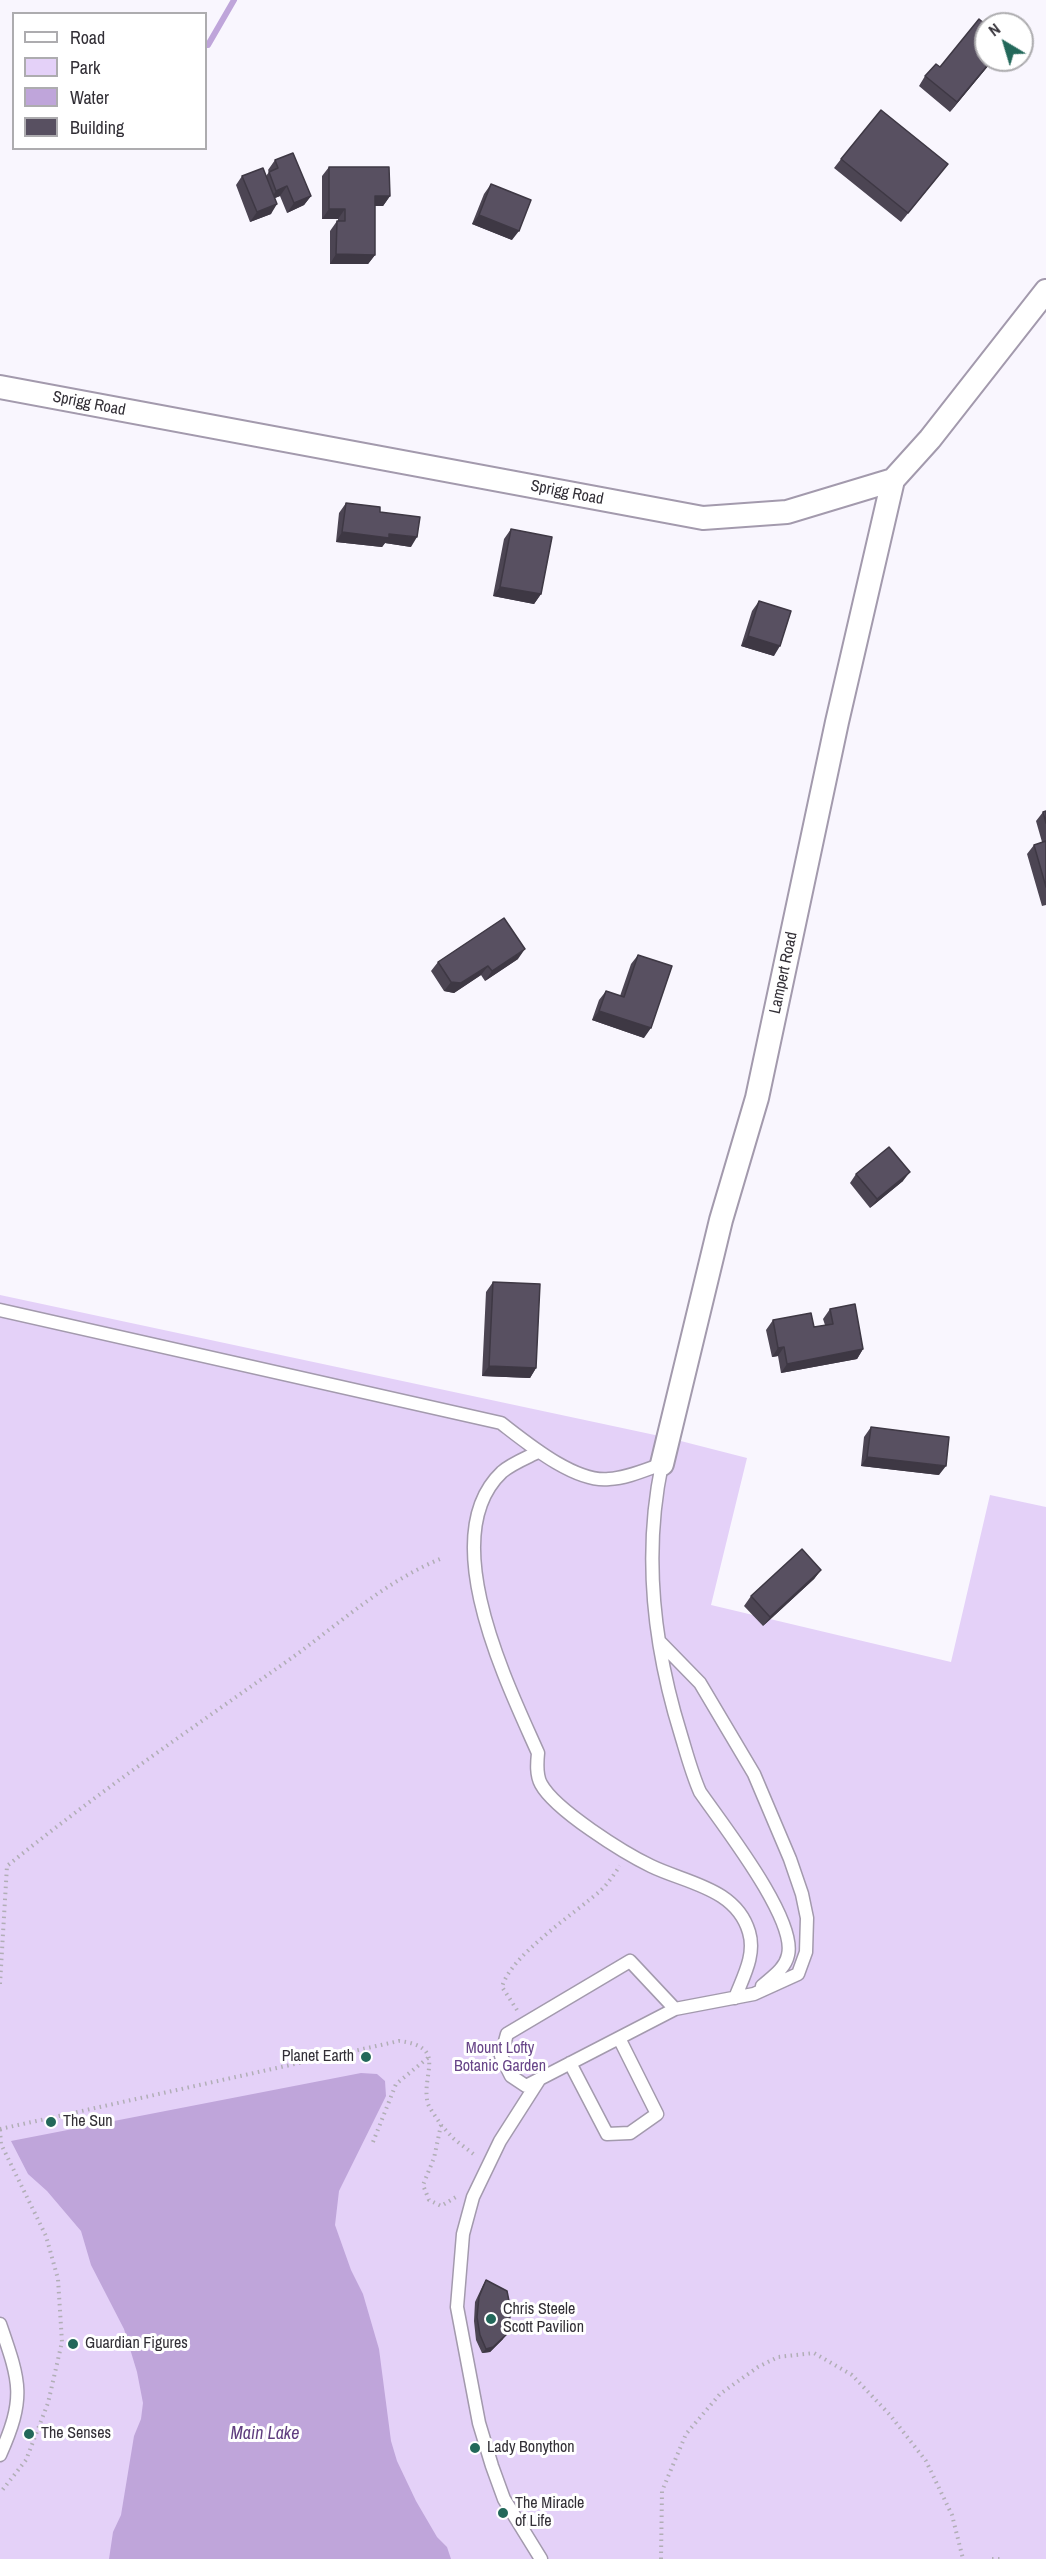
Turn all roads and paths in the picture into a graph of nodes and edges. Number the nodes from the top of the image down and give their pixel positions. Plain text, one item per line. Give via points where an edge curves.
1 (1046, 291) edge
2 (0, 387) edge
3 (893, 480) junction
4 (0, 1310) edge
5 (538, 1452) junction
6 (662, 1464) junction
7 (440, 1559) dead end
8 (659, 1641) junction
9 (630, 1853) junction
10 (0, 1984) edge
11 (754, 1994) junction
12 (735, 1998) junction
13 (675, 2009) junction
14 (526, 2023) junction
15 (619, 2038) junction
16 (429, 2057) junction
17 (570, 2063) junction
18 (540, 2079) junction
19 (441, 2125) junction
20 (0, 2130) edge
21 (373, 2142) dead end
22 (488, 2164) junction
23 (459, 2193) dead end
24 (0, 2324) edge
25 (0, 2455) edge
26 (0, 2493) edge
27 (541, 2559) edge
28 (661, 2559) edge
29 (963, 2559) edge
30 (992, 2559) edge
31 (1002, 2559) edge

1 - 3 street
2 - 3 street, Sprigg Road via 703,518 787,512
3 - 6 street, Lampert Road via 834,733 757,1098 721,1220
4 - 5 lane via 501,1422
5 - 6 lane via 576,1474 597,1479 622,1477
5 - 9 lane via 503,1471 477,1509 473,1561 481,1604 498,1658 538,1753 536,1768 541,1784 575,1817
6 - 8 lane via 652,1535 652,1586
7 - 10 path via 411,1571 350,1612 295,1656 64,1820 7,1866
8 - 11 lane via 670,1699 693,1776 768,1891 790,1943 783,1967
8 - 11 lane via 700,1683 754,1774 802,1894 807,1918 806,1952 798,1974
9 - 12 lane via 651,1866 719,1894 744,1918 750,1933 750,1959
9 - 14 path via 602,1889 505,1977 502,1987
11 - 12 lane
12 - 13 lane
13 - 14 lane via 630,1961
13 - 15 lane
14 - 18 lane via 507,2034 501,2056 511,2076 526,2086
15 - 17 lane
15 - 17 lane via 657,2114 630,2133 607,2134
16 - 19 path via 429,2105
16 - 20 path via 425,2049 414,2043 399,2041
16 - 21 path via 396,2084
17 - 18 lane
18 - 22 lane
19 - 22 path
19 - 23 path via 423,2185 429,2200 441,2206
20 - 26 path via 1,2145 46,2236 58,2279 62,2342 48,2403 26,2460
22 - 27 lane via 465,2218 457,2307 479,2423 492,2466 504,2499
24 - 25 lane via 19,2384 17,2410
28 - 29 path via 662,2491 686,2434 720,2394 758,2367 778,2357 814,2353 852,2375 926,2461 952,2515
30 - 31 path

